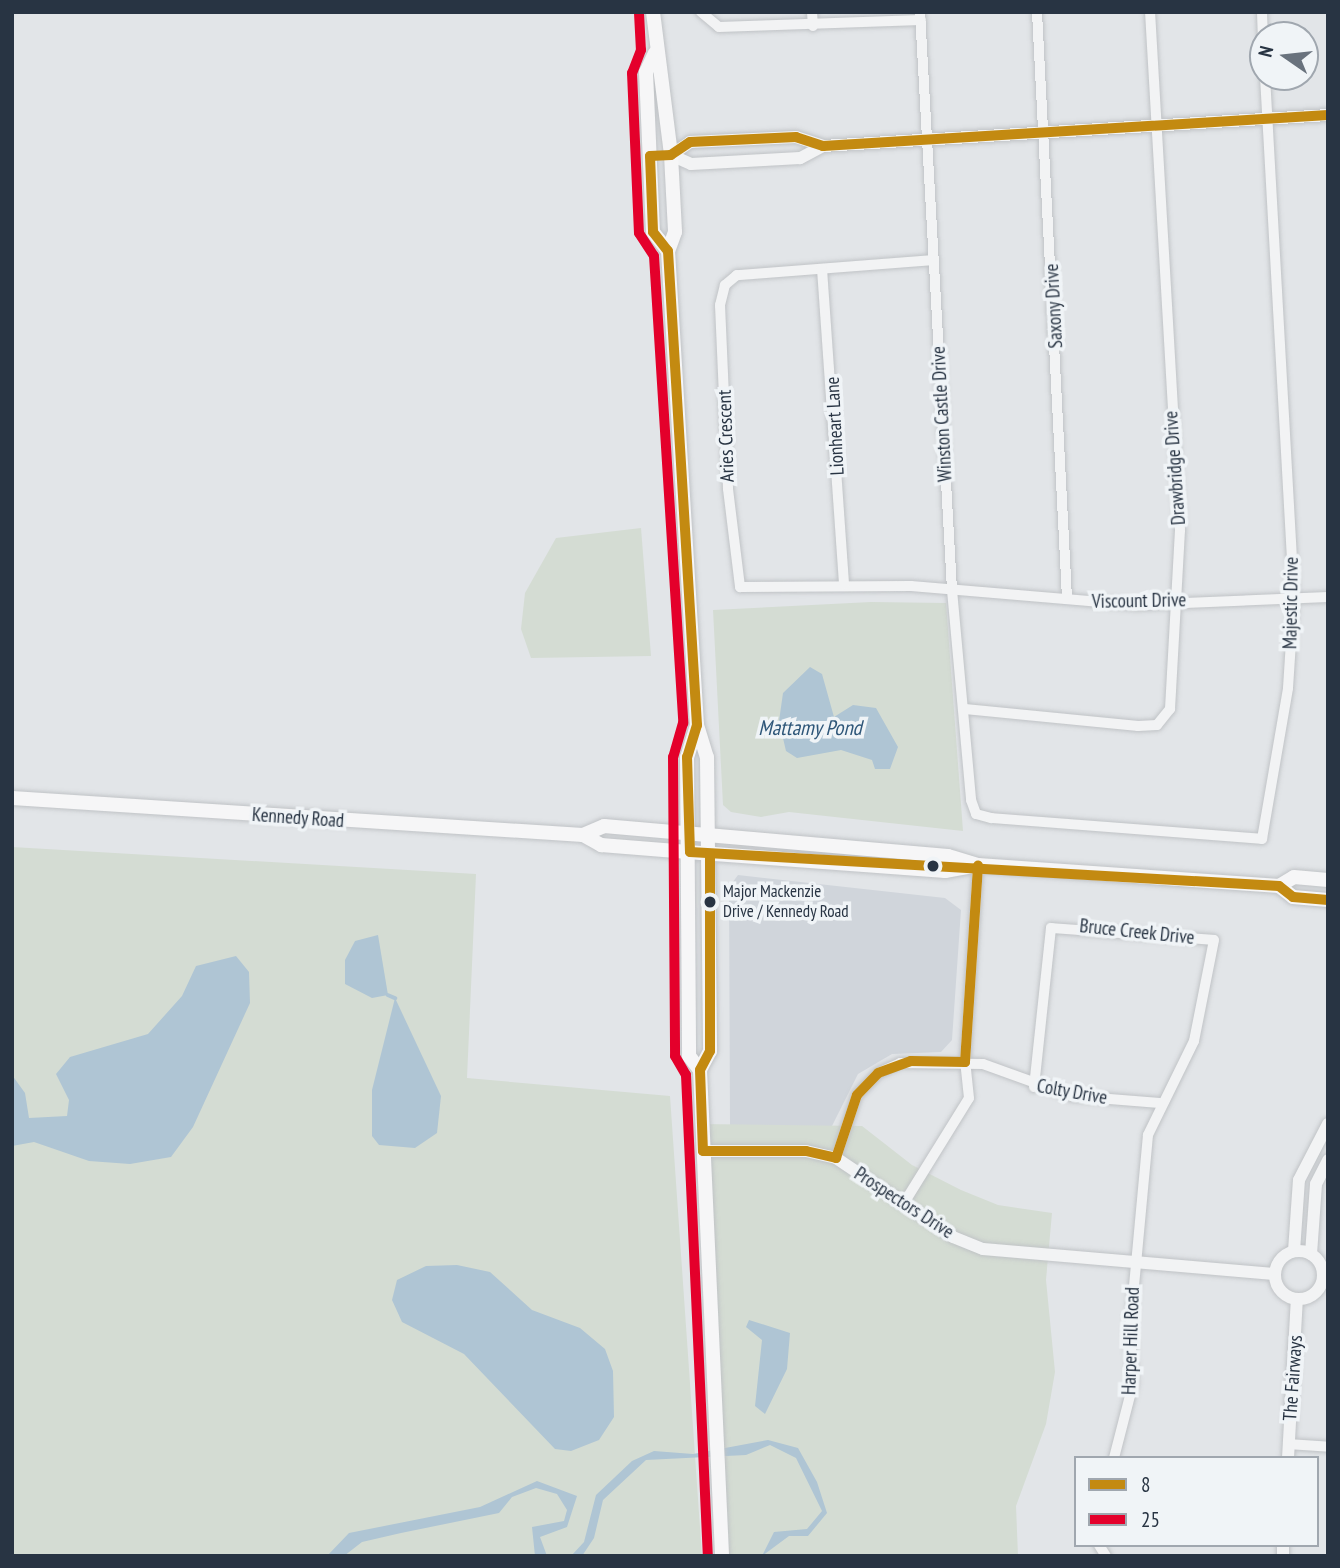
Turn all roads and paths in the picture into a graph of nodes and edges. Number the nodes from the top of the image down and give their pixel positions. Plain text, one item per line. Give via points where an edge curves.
1 (653, 12) edge
2 (701, 12) edge
3 (812, 12) edge
4 (1037, 12) edge
5 (1150, 12) edge
6 (921, 16) edge
7 (813, 26) junction
8 (655, 52) junction
9 (1266, 91) edge
10 (1328, 115) edge
11 (1268, 118) junction
12 (1156, 127) junction
13 (1044, 133) junction
14 (927, 139) junction
15 (823, 146) junction
16 (671, 155) junction
17 (668, 251) junction
18 (934, 260) junction
19 (822, 269) junction
20 (844, 584) junction
21 (952, 590) junction
22 (1294, 595) junction
23 (1328, 597) edge
24 (1067, 599) junction
25 (1181, 601) junction
26 (965, 709) junction
27 (698, 725) junction
28 (12, 798) edge
29 (976, 814) joint
30 (690, 834) junction
31 (583, 835) junction
32 (709, 836) junction
33 (690, 852) junction
34 (710, 854) junction
35 (978, 865) junction
36 (1328, 880) edge
37 (1279, 886) junction
38 (1328, 900) edge
39 (965, 1062) junction
40 (699, 1070) junction
41 (1034, 1087) junction
42 (1160, 1103) junction
43 (1328, 1124) edge
44 (703, 1151) junction
45 (836, 1158) junction
46 (1328, 1160) edge
47 (904, 1202) junction
48 (1294, 1251) junction
49 (1311, 1254) junction
50 (1135, 1264) junction
51 (1325, 1273) edge
52 (1274, 1274) junction
53 (1297, 1299) junction
54 (1328, 1447) edge
55 (1288, 1451) edge
56 (1115, 1456) edge
57 (722, 1556) edge

1 - 8 main road
2 - 7 street via 719,27
3 - 7 street
4 - 13 street, Saxony Drive
5 - 12 street, Drawbridge Drive
6 - 7 street
6 - 14 street, Winston Castle Drive
8 - 16 main road via 664,71
8 - 17 main road via 646,72 653,232
9 - 11 street, Majestic Drive
10 - 11 street
11 - 12 street
11 - 22 street, Majestic Drive
12 - 13 street
12 - 25 street, Drawbridge Drive
13 - 14 street
13 - 24 street, Saxony Drive
14 - 15 street
14 - 18 street, Winston Castle Drive
15 - 16 street via 800,158 691,164
15 - 16 street via 796,137 690,142
16 - 17 main road via 675,232
17 - 27 main road
18 - 19 street, Aries Crescent
18 - 21 street, Winston Castle Drive
19 - 20 street, Lionheart Lane
19 - 20 street, Aries Crescent via 737,275 725,285 720,305 732,561 736,580 748,591
20 - 21 street, Aries Crescent
21 - 24 street, Viscount Drive
21 - 26 street, Winston Castle Drive
22 - 23 street, Viscount Drive
22 - 25 street, Viscount Drive
22 - 29 street, Majestic Drive via 1288,688 1262,839
24 - 25 street, Viscount Drive via 1136,605
25 - 26 street, Drawbridge Drive via 1170,709 1157,725
26 - 29 street, Winston Castle Drive
27 - 30 main road via 687,757
27 - 32 main road via 707,757
28 - 31 main road, Kennedy Road
30 - 31 main road, Kennedy Road via 604,826
30 - 32 main road, Kennedy Road
30 - 33 main road
31 - 33 main road, Kennedy Road via 601,845
32 - 34 main road
32 - 35 main road, Kennedy Road via 948,856
33 - 34 main road, Kennedy Road
33 - 40 main road via 689,1056
34 - 35 main road, Kennedy Road via 945,871
34 - 40 main road via 710,1051
35 - 37 main road, Kennedy Road
35 - 39 street
36 - 37 main road, Kennedy Road via 1294,877
37 - 38 main road, Kennedy Road via 1293,897
39 - 41 street, Colty Drive
39 - 45 street, Colty Drive via 911,1061 878,1073 857,1095
39 - 47 street via 969,1098
40 - 44 main road
41 - 42 street, Colty Drive
41 - 42 street, Bruce Creek Drive via 1051,928 1214,940 1202,1015
42 - 50 street, Bruce Creek Drive via 1148,1135
43 - 48 street via 1299,1180
44 - 45 street, Prospectors Drive via 806,1150
44 - 57 main road
45 - 47 street, Prospectors Drive
46 - 49 street via 1316,1184
47 - 50 street, Prospectors Drive via 953,1237 983,1249
48 - 49 street
48 - 52 street
49 - 51 street
50 - 52 street, Prospectors Drive
50 - 56 street, Harper Hill Road via 1133,1384
51 - 53 street via 1315,1293
52 - 53 street via 1282,1292
53 - 55 street, The Fairways
54 - 55 street

